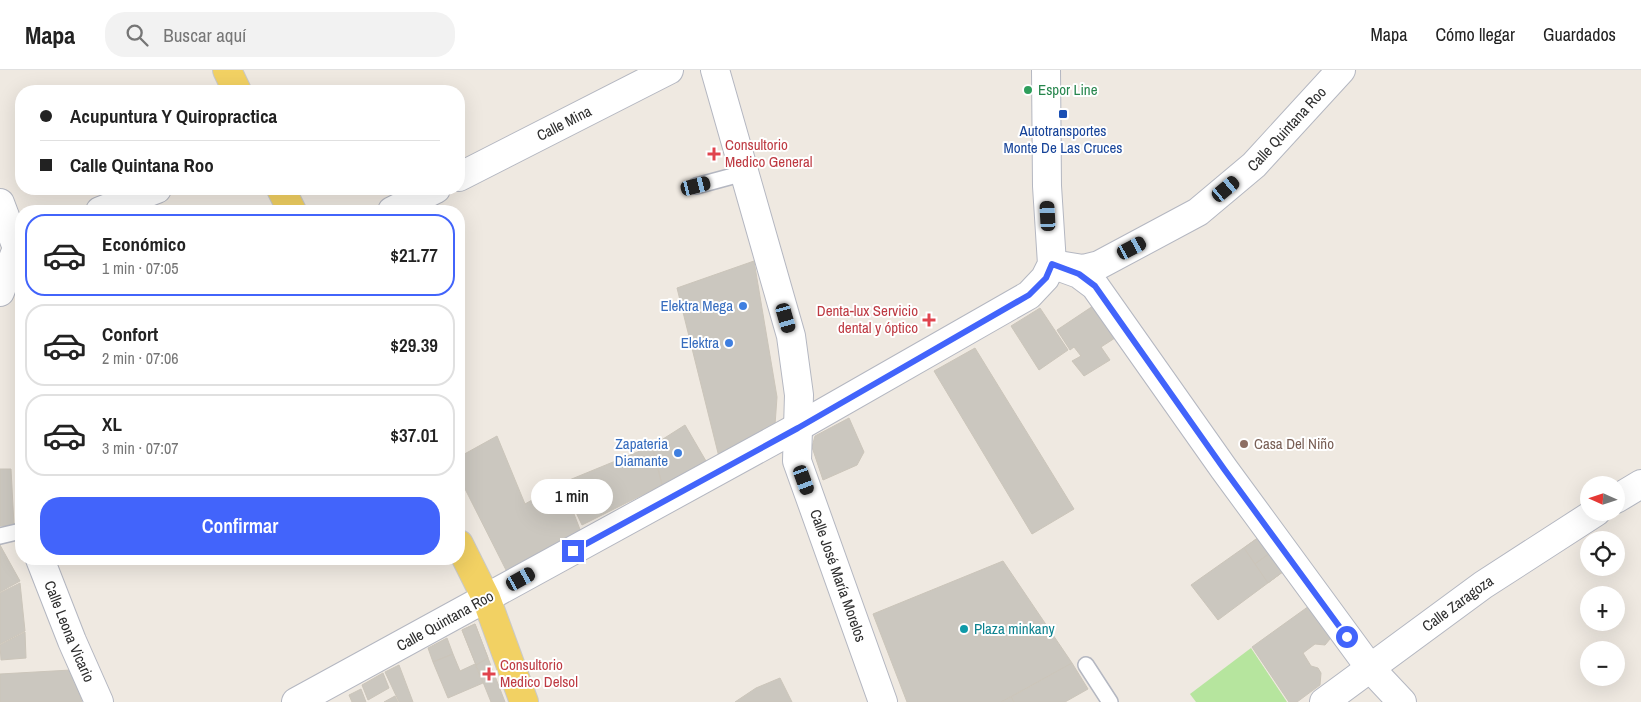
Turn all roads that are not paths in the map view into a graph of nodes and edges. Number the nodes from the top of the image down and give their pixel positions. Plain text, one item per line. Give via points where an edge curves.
1 (228, 70) edge
2 (669, 70) edge
3 (715, 70) edge
4 (1046, 70) edge
5 (1341, 70) edge
6 (234, 85) edge
7 (744, 173) junction
8 (465, 174) edge
9 (696, 186) dead end
10 (141, 195) edge
11 (424, 195) edge
12 (0, 203) edge
13 (116, 205) edge
14 (404, 205) edge
15 (15, 241) edge
16 (15, 264) edge
17 (1052, 264) junction
18 (0, 292) edge
19 (798, 428) junction
20 (1641, 484) edge
21 (1625, 494) edge
22 (1582, 521) edge
23 (15, 532) edge
24 (0, 536) edge
25 (465, 556) edge
26 (42, 565) edge
27 (486, 598) junction
28 (1086, 665) dead end
29 (1370, 668) junction
30 (99, 702) edge
31 (296, 702) edge
32 (524, 702) edge
33 (883, 702) edge
34 (1110, 702) edge
35 (1324, 702) edge
36 (1402, 702) edge

1 - 6 main road
2 - 8 main road, Calle Mina
3 - 7 main road, Calle José María Morelos
4 - 17 main road via 1047,186
5 - 17 main road, Calle Quintana Roo via 1254,165 1198,212 1099,266 1083,269
7 - 9 lane
7 - 19 main road, Calle José María Morelos via 791,336 798,371
10 - 13 main road
11 - 14 main road
12 - 15 main road
16 - 18 main road
17 - 19 main road, Calle Quintana Roo via 1046,278 1029,295
17 - 29 main road via 1079,274 1095,286
19 - 27 main road, Calle Quintana Roo
19 - 33 main road, Calle José María Morelos via 797,461
20 - 21 main road
22 - 29 main road, Calle Zaragoza via 1483,585
23 - 24 lane
25 - 27 main road
26 - 30 main road, Calle Leona Vicario
27 - 31 main road, Calle Quintana Roo
27 - 32 main road
28 - 34 lane
29 - 35 main road, Calle Zaragoza
29 - 36 main road

